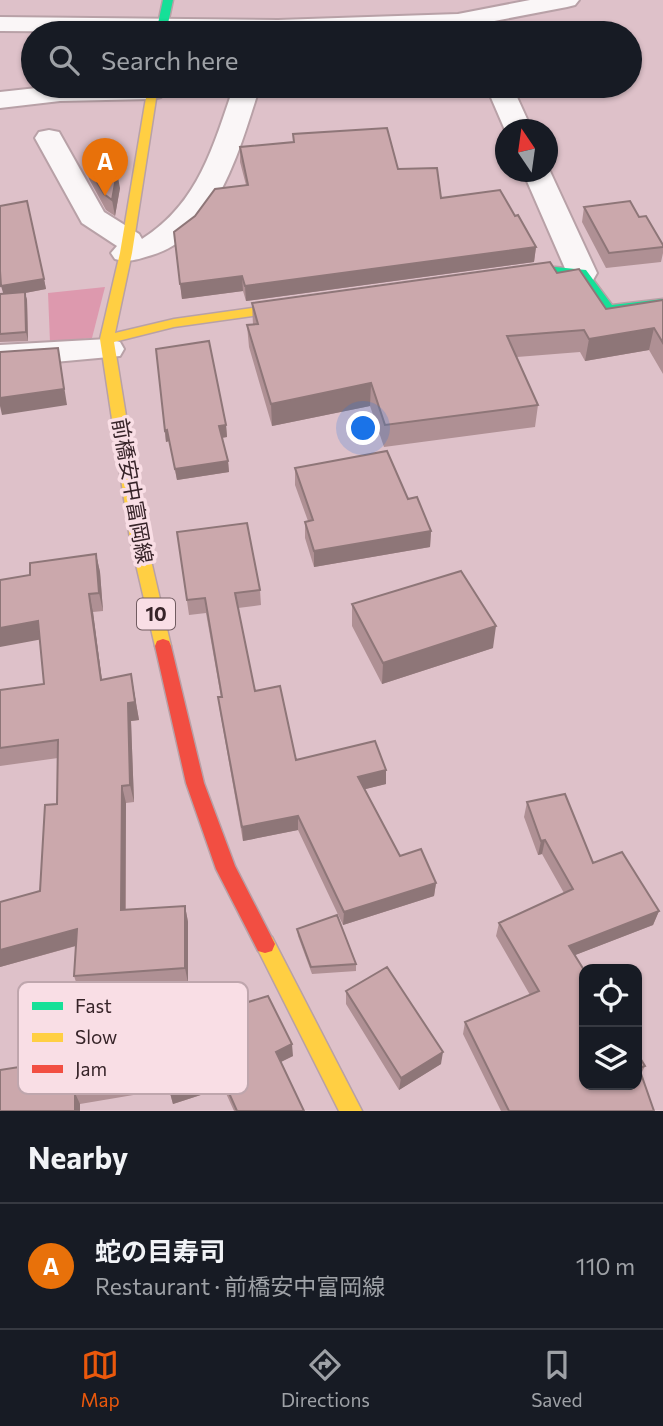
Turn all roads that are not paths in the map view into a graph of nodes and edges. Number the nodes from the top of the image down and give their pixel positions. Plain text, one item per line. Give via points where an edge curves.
1 (168, 0) edge
2 (568, 0) edge
3 (293, 2) dead end
4 (164, 21) edge
5 (281, 21) edge
6 (485, 21) edge
7 (0, 24) edge
8 (21, 25) edge
9 (21, 98) edge
10 (151, 98) edge
11 (243, 98) edge
12 (504, 98) edge
13 (0, 100) edge
14 (514, 119) edge
15 (49, 138) dead end
16 (541, 182) edge
17 (127, 246) junction
18 (582, 273) junction
19 (488, 280) edge
20 (326, 301) edge
21 (663, 303) edge
22 (108, 344) junction
23 (0, 356) edge
24 (351, 1111) edge

1 - 4 main road
2 - 6 street
3 - 5 street
7 - 8 street
9 - 13 street
10 - 17 main road, 前橋安中富岡線 / 10
11 - 17 street via 213,183 177,230 147,250
12 - 14 street
15 - 17 street via 92,217
16 - 18 street
17 - 22 main road, 前橋安中富岡線 / 10
18 - 19 main road via 555,271
18 - 21 main road via 609,309
20 - 22 main road via 174,323
22 - 23 street
22 - 24 main road, 前橋安中富岡線 / 10 via 138,539 195,783 226,869

